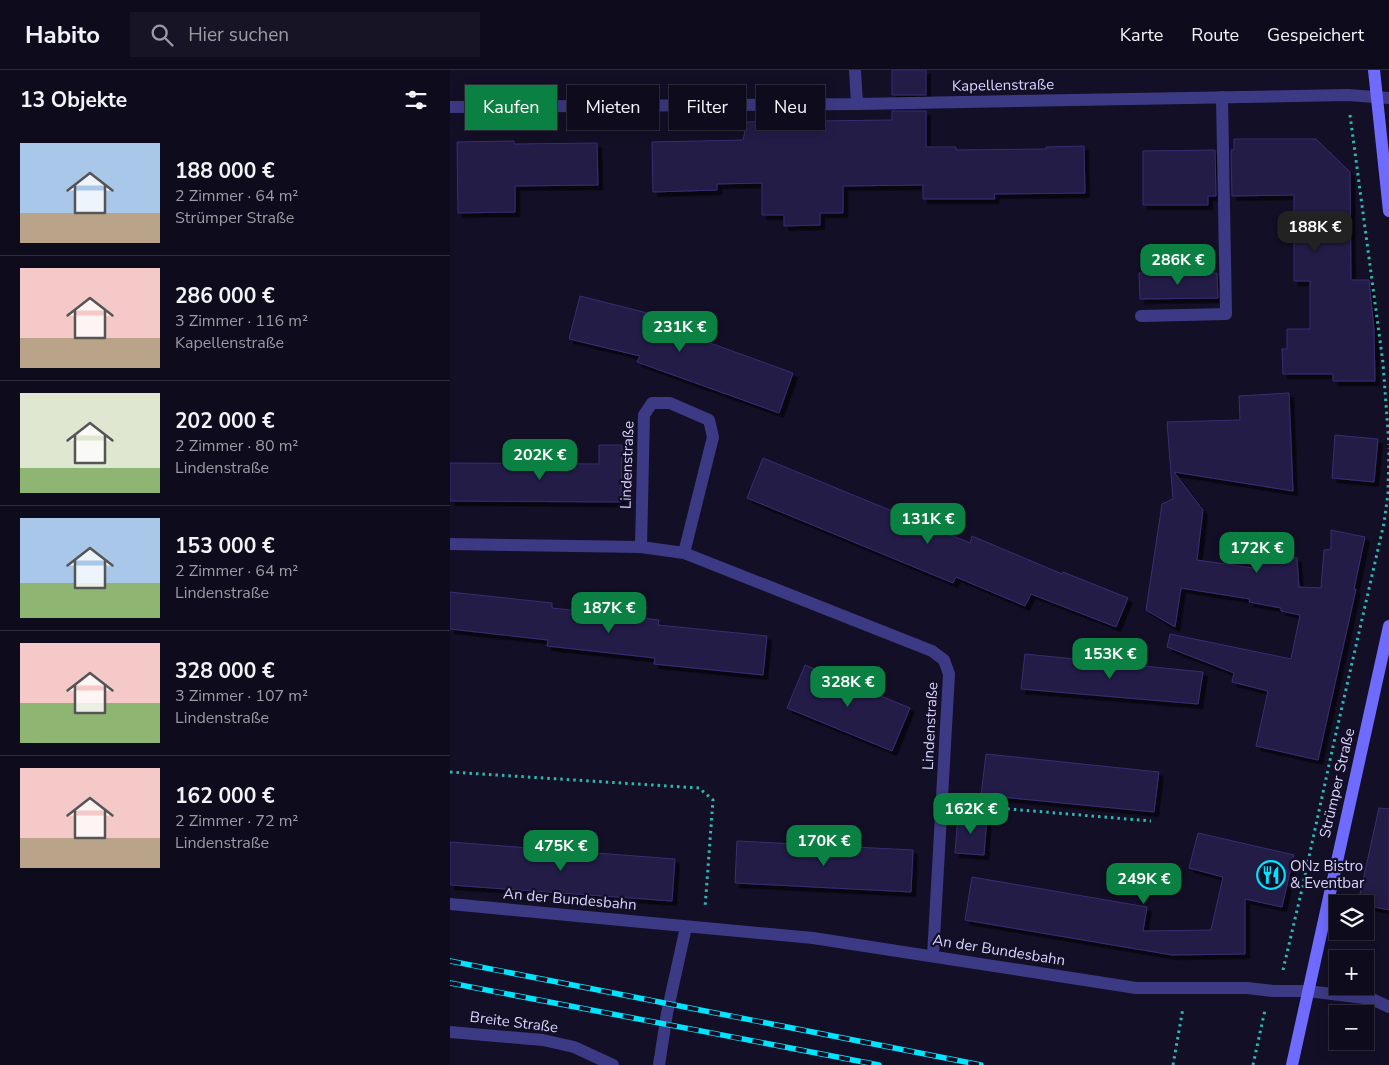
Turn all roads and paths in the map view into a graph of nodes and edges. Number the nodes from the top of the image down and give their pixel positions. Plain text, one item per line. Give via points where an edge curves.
1 (855, 70) edge
2 (1374, 70) edge
3 (1222, 97) junction
4 (1383, 98) edge
5 (857, 104) junction
6 (450, 107) edge
7 (1356, 165) dead end
8 (1389, 211) edge
9 (1141, 316) dead end
10 (1389, 446) edge
11 (450, 544) edge
12 (641, 547) junction
13 (684, 553) junction
14 (1389, 626) edge
15 (450, 772) edge
16 (941, 803) junction
17 (1152, 821) dead end
18 (450, 904) edge
19 (686, 926) junction
20 (703, 928) junction
21 (932, 956) junction
22 (1187, 988) junction
23 (1272, 991) junction
24 (1308, 992) junction
25 (1389, 1007) edge
26 (450, 1032) edge
27 (613, 1065) edge
28 (659, 1065) edge
29 (1173, 1065) edge
30 (1253, 1065) edge
31 (1292, 1065) edge

1 - 5 street
2 - 4 main road
3 - 4 street, Kapellenstraße via 1348,95
3 - 5 street, Kapellenstraße
3 - 9 street via 1226,314
4 - 8 main road
5 - 6 street, Kapellenstraße
7 - 10 path via 1383,363
10 - 23 path via 1384,523 1284,966
11 - 12 street, Lindenstraße
12 - 13 street, Lindenstraße
12 - 13 street, Lindenstraße via 644,415 652,403 670,403 709,420 713,437
13 - 16 street, Lindenstraße via 932,651 944,660 949,674
14 - 24 main road, Strümper Straße
15 - 20 path via 699,788 713,800
16 - 17 path
16 - 21 street, Lindenstraße
18 - 19 street, An der Bundesbahn
19 - 20 street, An der Bundesbahn
19 - 28 street
20 - 21 street, An der Bundesbahn via 812,938
21 - 22 street, An der Bundesbahn via 1136,988
22 - 23 street, An der Bundesbahn
22 - 29 path
23 - 24 street, An der Bundesbahn
23 - 30 path
24 - 25 street, An der Bundesbahn via 1372,999
24 - 31 main road, Strümper Straße
26 - 27 street, Breite Straße via 543,1040 574,1047

